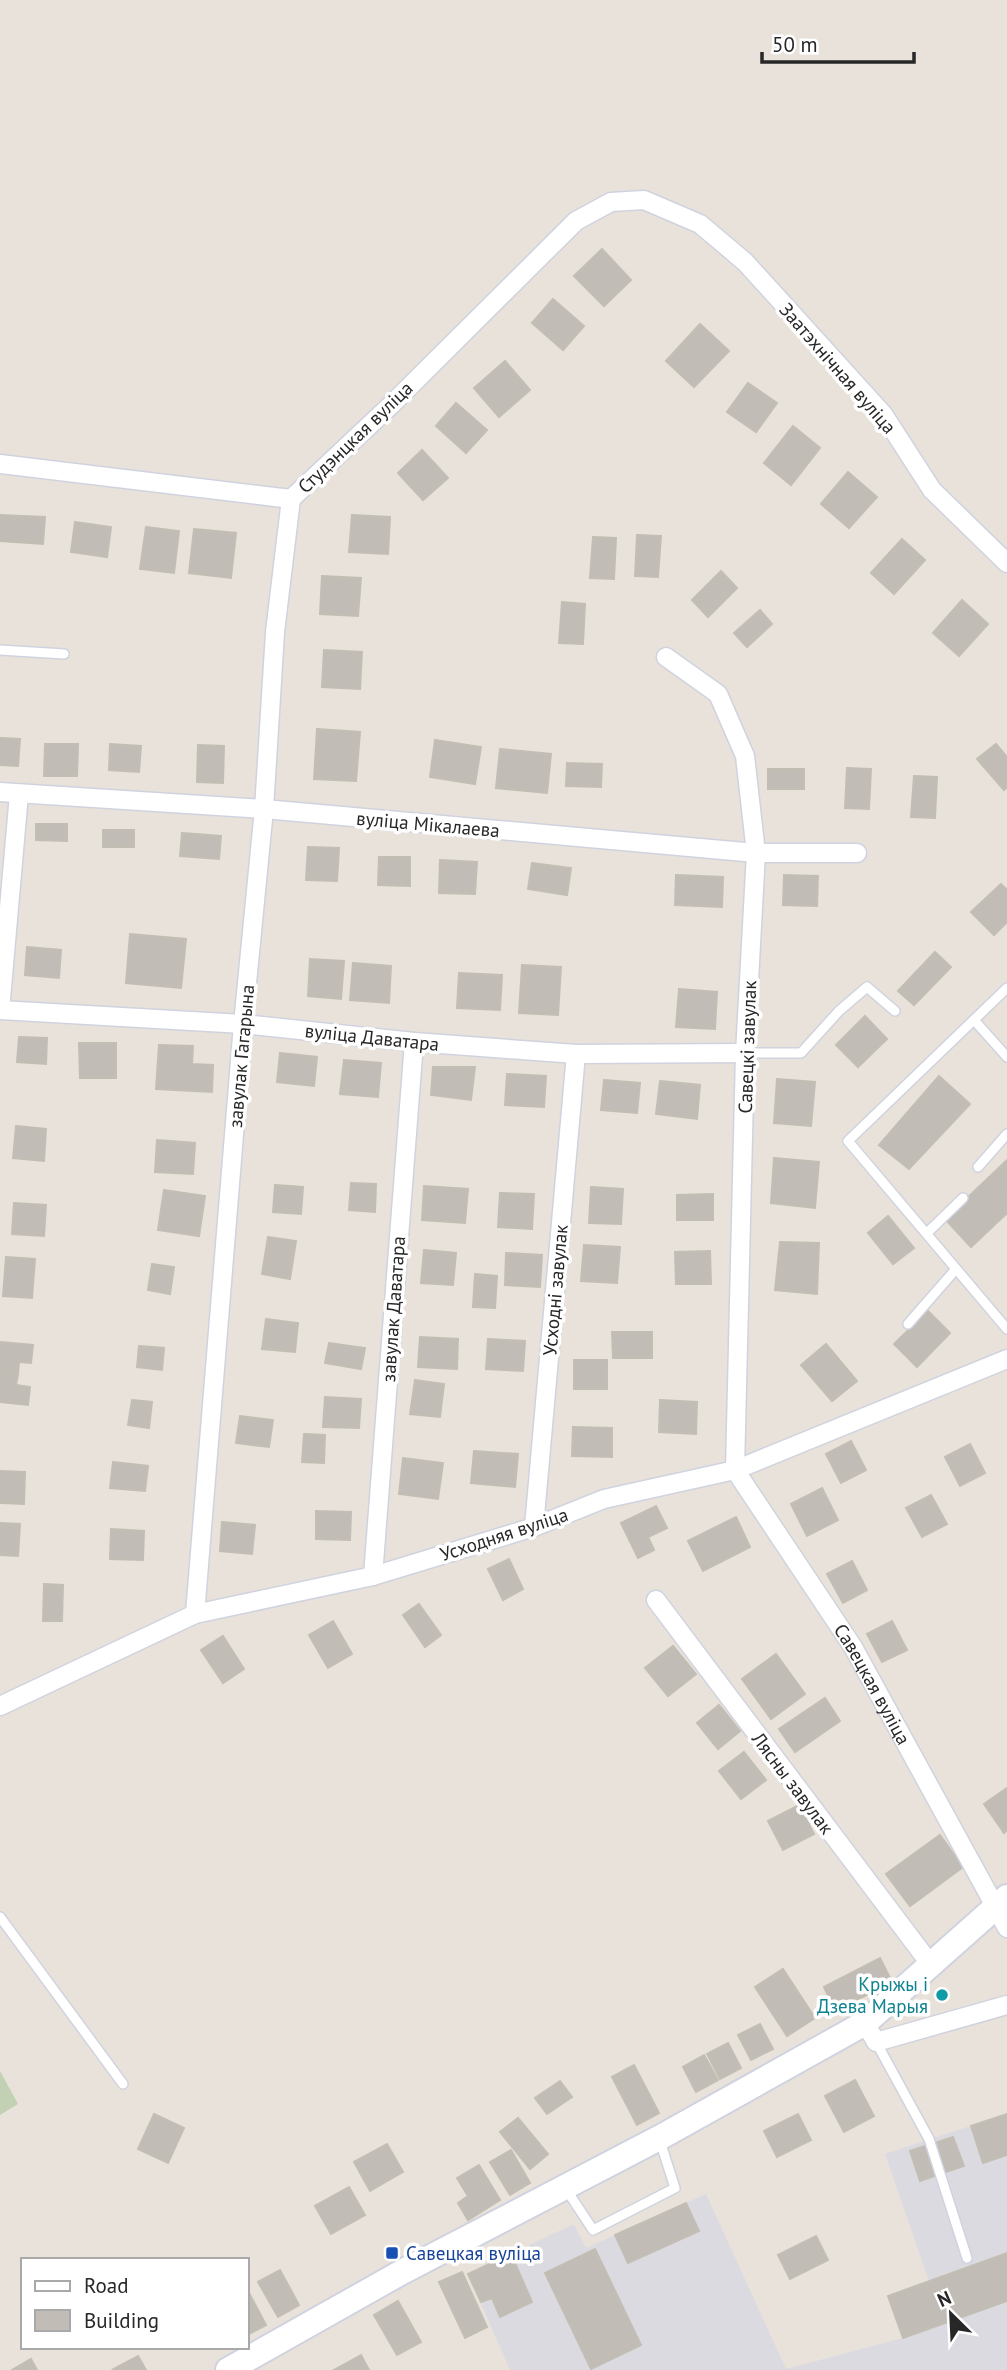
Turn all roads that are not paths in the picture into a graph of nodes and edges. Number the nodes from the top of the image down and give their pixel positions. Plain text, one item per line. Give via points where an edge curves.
1 (645, 200) joint
2 (0, 464) edge
3 (291, 499) junction
4 (1007, 564) edge
5 (0, 650) edge
6 (64, 654) dead end
7 (666, 657) dead end
8 (0, 792) edge
9 (19, 794) junction
10 (264, 809) junction
11 (756, 853) junction
12 (857, 853) dead end
13 (1007, 988) edge
14 (0, 1010) edge
15 (895, 1011) dead end
16 (974, 1020) junction
17 (243, 1024) junction
18 (414, 1042) junction
19 (745, 1053) junction
20 (576, 1054) junction
21 (1007, 1057) edge
22 (1007, 1134) edge
23 (978, 1167) dead end
24 (963, 1198) dead end
25 (928, 1232) junction
26 (956, 1269) junction
27 (908, 1324) dead end
28 (1007, 1329) edge
29 (1007, 1359) edge
30 (735, 1470) junction
31 (534, 1527) junction
32 (373, 1576) junction
33 (656, 1600) dead end
34 (195, 1614) junction
35 (0, 1706) edge
36 (1004, 1910) edge
37 (0, 1917) edge
38 (931, 1965) junction
39 (1007, 2005) edge
40 (870, 2032) junction
41 (123, 2084) dead end
42 (659, 2138) junction
43 (565, 2187) junction
44 (967, 2258) dead end
45 (229, 2370) edge

1 - 3 street, Студэнцкая вуліца via 611,202 576,221
1 - 4 street, Заатэхнічная вуліца via 700,224 745,262 883,414 932,490
2 - 3 street, Студэнцкая вуліца
3 - 10 street, завулак Гагарына via 275,632
5 - 6 lane
7 - 11 street, Савецкі завулак via 718,694 744,756
8 - 9 street, вуліца Мікалаева
9 - 10 street, вуліца Мікалаева
9 - 14 street
10 - 11 street, вуліца Мікалаева
10 - 17 street, завулак Гагарына
11 - 12 street, вуліца Мікалаева
11 - 19 street, Савецкі завулак
13 - 16 lane
14 - 17 street, вуліца Даватара
15 - 19 lane via 867,987 801,1053
16 - 21 lane
16 - 25 lane via 848,1141
17 - 18 street, вуліца Даватара
17 - 34 street, завулак Гагарына
18 - 20 street, вуліца Даватара
18 - 32 street, завулак Даватара
19 - 20 street, вуліца Даватара
19 - 30 street, Савецкі завулак
20 - 31 street, Усходні завулак
22 - 23 lane
24 - 25 lane
25 - 26 lane
26 - 27 lane
26 - 28 lane
29 - 30 street, Усходняя вуліца
30 - 31 street, Усходняя вуліца via 604,1499
30 - 36 street, Савецкая вуліца via 853,1647
31 - 32 street, Усходняя вуліца
32 - 34 street, Усходняя вуліца
33 - 38 street, Лясны завулак
34 - 35 street, Усходняя вуліца
36 - 38 street, Савецкая вуліца
37 - 41 lane
38 - 40 street, Савецкая вуліца
39 - 40 street
40 - 42 street, Савецкая вуліца
40 - 44 lane via 929,2139
42 - 43 street, Савецкая вуліца
42 - 43 lane via 675,2188 593,2230
43 - 45 street, Савецкая вуліца

